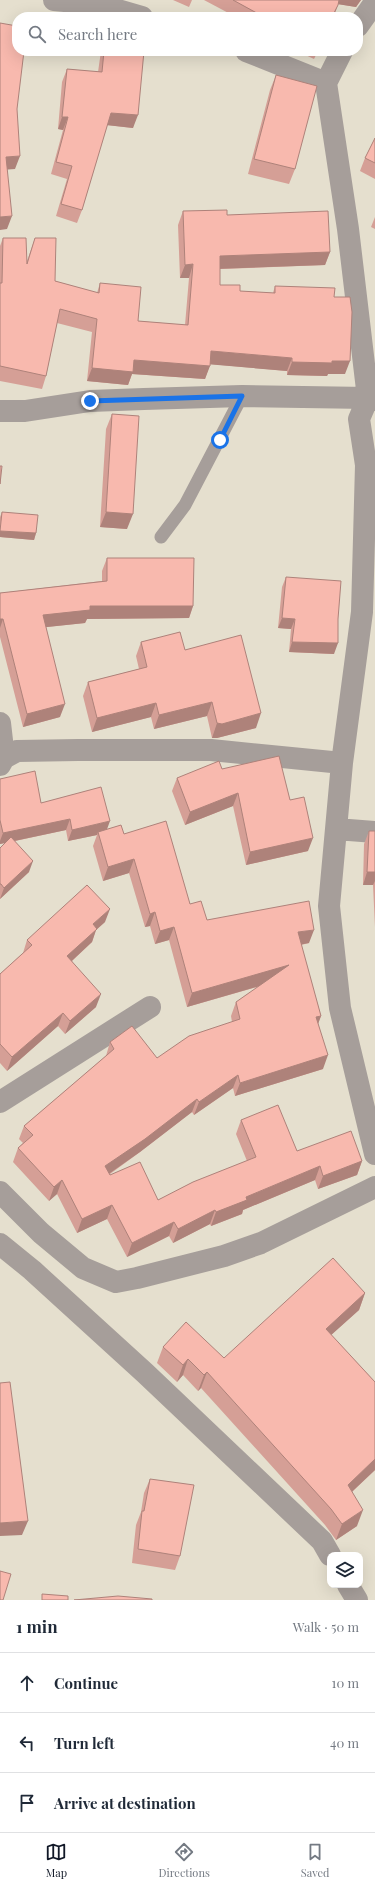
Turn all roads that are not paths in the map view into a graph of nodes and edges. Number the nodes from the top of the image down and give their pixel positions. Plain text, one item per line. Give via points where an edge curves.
1 (54, 0) edge
2 (375, 2) edge
3 (125, 12) edge
4 (363, 19) edge
5 (258, 56) edge
6 (340, 56) edge
7 (326, 83) junction
8 (242, 396) junction
9 (371, 399) edge
10 (0, 411) edge
11 (161, 537) dead end
12 (0, 723) edge
13 (2, 761) edge
14 (342, 763) junction
15 (336, 829) junction
16 (375, 832) edge
17 (150, 1007) dead end
18 (0, 1102) edge
19 (375, 1154) edge
20 (375, 1187) edge
21 (0, 1192) edge
22 (0, 1244) edge
23 (328, 1552) edge
24 (350, 1588) edge
25 (357, 1600) edge

1 - 3 street via 97,4
2 - 4 street
5 - 7 street
6 - 7 street
7 - 9 street
8 - 9 street
8 - 10 street via 90,401 25,411
8 - 11 lane via 184,505
9 - 14 street via 359,419 366,465 362,612
12 - 13 street
13 - 14 street via 17,751 212,750
14 - 15 street
15 - 16 street
15 - 19 street via 329,906 340,1008
17 - 18 street
20 - 21 street via 262,1243 224,1256 116,1282 83,1268 40,1233
22 - 23 street via 38,1275 144,1373 322,1541
24 - 25 street

